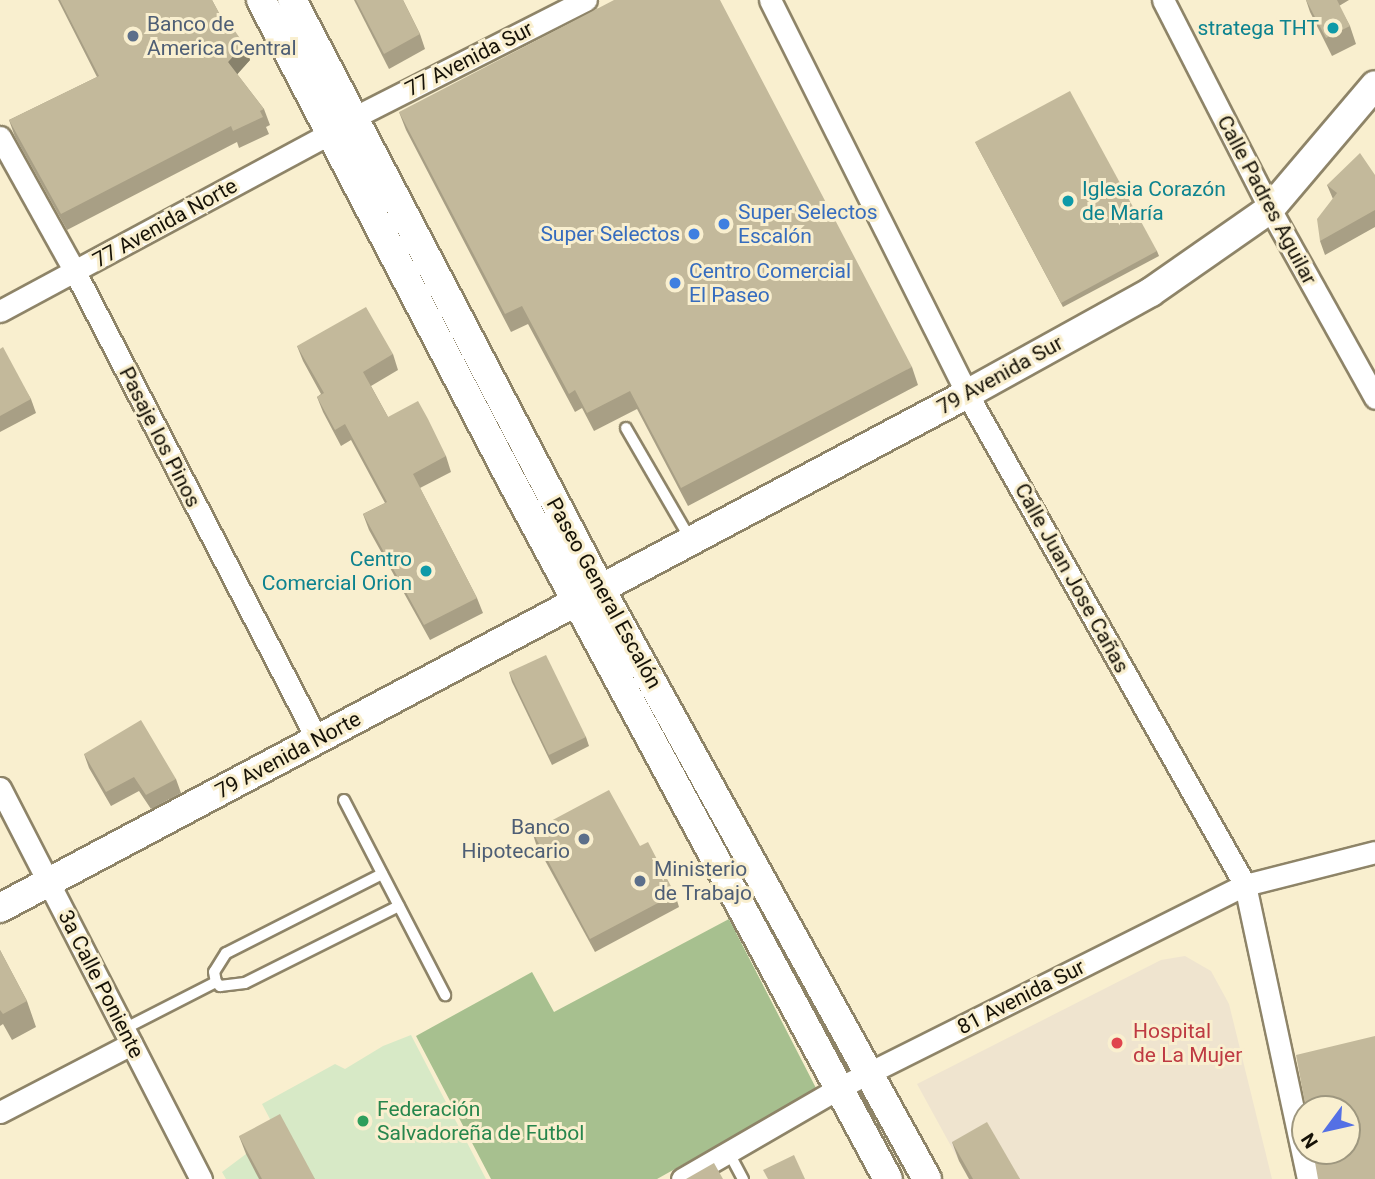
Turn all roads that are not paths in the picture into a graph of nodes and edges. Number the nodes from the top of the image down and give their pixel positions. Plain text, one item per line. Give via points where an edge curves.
1 (261, 0) edge
2 (292, 0) edge
3 (586, 0) edge
4 (769, 0) edge
5 (1163, 0) edge
6 (1375, 85) edge
7 (341, 126) junction
8 (0, 136) edge
9 (1270, 209) junction
10 (75, 272) junction
11 (0, 311) edge
12 (967, 394) junction
13 (1375, 398) edge
14 (625, 428) dead end
15 (691, 540) junction
16 (588, 595) junction
17 (317, 739) junction
18 (0, 789) edge
19 (344, 800) dead end
20 (1375, 852) edge
21 (382, 874) junction
22 (49, 882) junction
23 (1245, 885) junction
24 (399, 906) junction
25 (0, 908) edge
26 (216, 982) junction
27 (445, 995) dead end
28 (128, 1036) junction
29 (870, 1073) junction
30 (841, 1087) junction
31 (0, 1112) edge
32 (728, 1151) junction
33 (201, 1179) edge
34 (682, 1179) edge
35 (743, 1179) edge
36 (888, 1179) edge
37 (927, 1179) edge
38 (1308, 1179) edge

1 - 7 main road, Paseo General Escalón
2 - 7 main road, Paseo General Escalón
3 - 7 street, 77 Avenida Sur
4 - 12 street, Calle Juan Jose Cañas
5 - 9 street, Calle Padres Aguilar
6 - 9 main road, 79 Avenida Sur
7 - 10 street, 77 Avenida Norte
7 - 16 main road, Paseo General Escalón
8 - 10 street, Pasaje los Pinos
9 - 12 main road, 79 Avenida Sur via 1151,292
9 - 13 street, Calle Padres Aguilar
10 - 11 street, 77 Avenida Norte
10 - 17 street, Pasaje los Pinos
12 - 15 main road, 79 Avenida Sur
12 - 23 street, Calle Juan Jose Cañas
14 - 15 lane
15 - 16 main road, 79 Avenida Sur
16 - 17 main road, 79 Avenida Norte
16 - 29 main road, Paseo General Escalón
16 - 30 main road, Paseo General Escalón
17 - 22 main road, 79 Avenida Norte
18 - 22 street, 3a Calle Poniente
19 - 21 lane
20 - 23 street, 81 Avenida Sur
21 - 24 lane
21 - 26 lane via 226,953 214,972
22 - 25 main road, 79 Avenida Norte
22 - 28 street, 3a Calle Poniente
23 - 29 street, 81 Avenida Sur
23 - 38 street, Calle Juan Jose Cañas
24 - 26 lane via 245,984 220,986
24 - 27 lane
26 - 28 lane
28 - 31 street
28 - 33 street, 3a Calle Poniente
29 - 30 street, 81 Avenida Sur
29 - 37 main road, Paseo General Escalón
30 - 32 street, 81 Avenida Sur
30 - 36 main road, Paseo General Escalón
32 - 34 street, 81 Avenida Sur
32 - 35 lane

